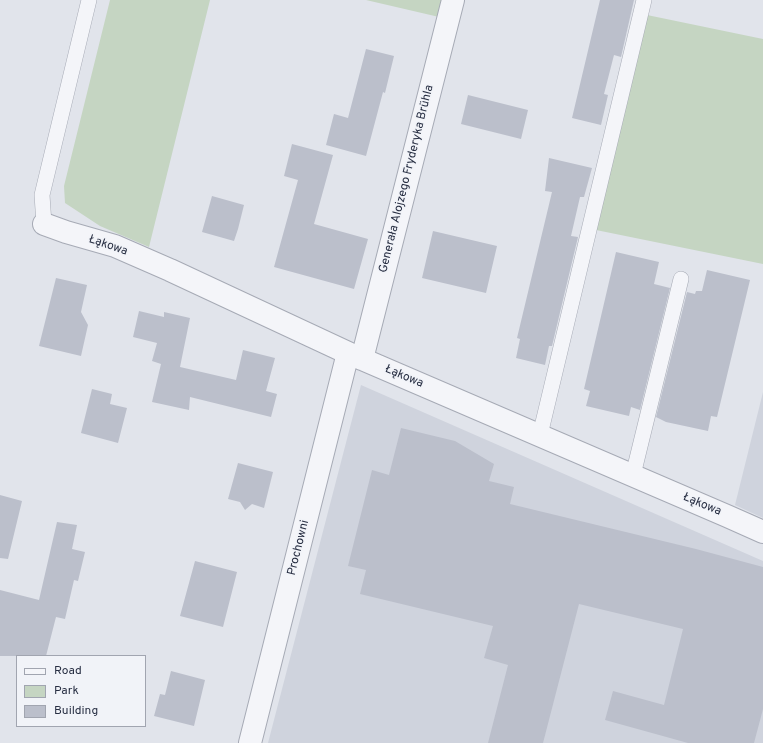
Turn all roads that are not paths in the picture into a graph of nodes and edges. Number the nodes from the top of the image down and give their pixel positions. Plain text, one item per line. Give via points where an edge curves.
1 (89, 0) edge
2 (453, 0) edge
3 (644, 0) edge
4 (44, 224) joint
5 (681, 279) dead end
6 (355, 356) junction
7 (540, 435) junction
8 (633, 475) junction
9 (763, 532) edge
10 (250, 743) edge

1 - 4 lane via 42,195
2 - 6 street, Generała Alojzego Fryderyka Brühla
3 - 7 lane
4 - 6 street, Łąkowa via 115,246
5 - 8 lane
6 - 7 street, Łąkowa
6 - 10 street, Prochowni
7 - 8 street, Łąkowa
8 - 9 street, Łąkowa

